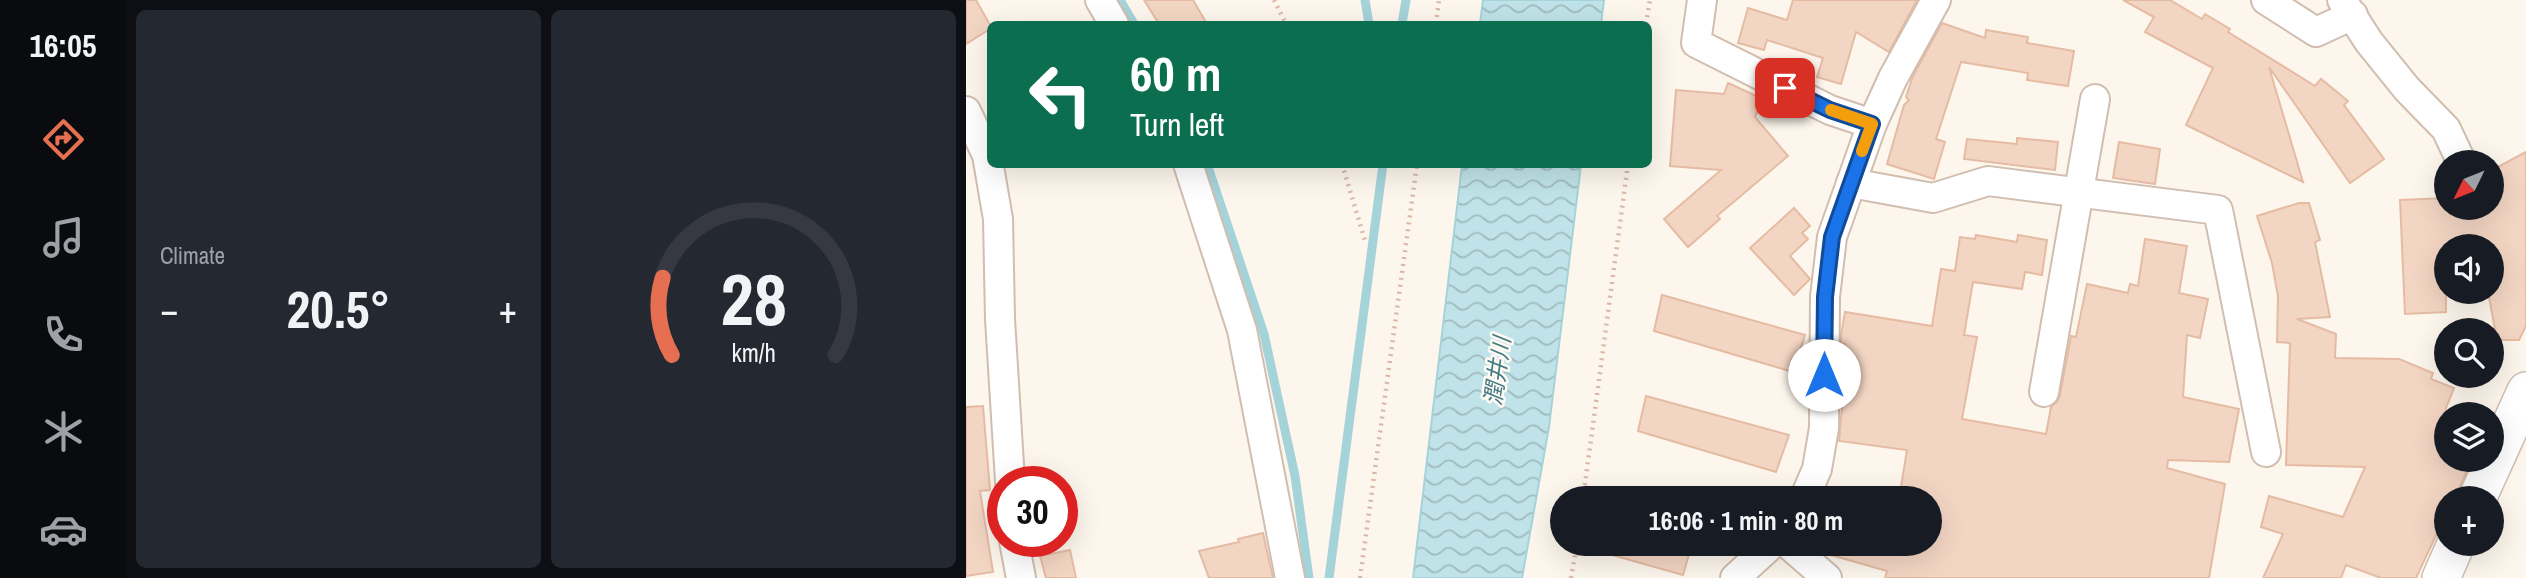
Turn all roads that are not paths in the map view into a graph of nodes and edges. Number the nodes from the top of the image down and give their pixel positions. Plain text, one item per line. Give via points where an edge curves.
1 (1100, 0) edge
2 (1702, 0) edge
3 (1937, 0) edge
4 (2266, 0) edge
5 (2347, 8) edge
6 (1112, 21) edge
7 (2095, 99) dead end
8 (966, 111) edge
9 (1872, 124) junction
10 (2456, 150) edge
11 (987, 155) edge
12 (989, 168) edge
13 (1189, 168) edge
14 (1851, 183) junction
15 (2079, 193) junction
16 (2526, 391) edge
17 (2044, 392) dead end
18 (2266, 453) dead end
19 (1009, 466) edge
20 (1810, 486) edge
21 (2483, 486) edge
22 (1760, 556) edge
23 (1802, 556) edge
24 (2451, 556) edge
25 (1017, 557) edge
26 (1739, 577) edge
27 (1021, 578) edge
28 (1290, 578) edge
29 (1827, 578) edge
30 (2441, 578) edge

1 - 6 street
2 - 9 street via 1696,43 1830,110
3 - 9 street
4 - 5 street via 2316,32
5 - 10 street via 2407,89 2446,129
7 - 15 street
8 - 11 street
9 - 14 street
12 - 19 street via 998,219
13 - 28 street via 1242,330
14 - 15 street via 1933,198 1988,181
14 - 20 street via 1832,237 1825,297 1824,428
15 - 17 street
15 - 18 street via 2218,210
16 - 21 street
22 - 26 street
23 - 29 street
24 - 30 street
25 - 27 street

